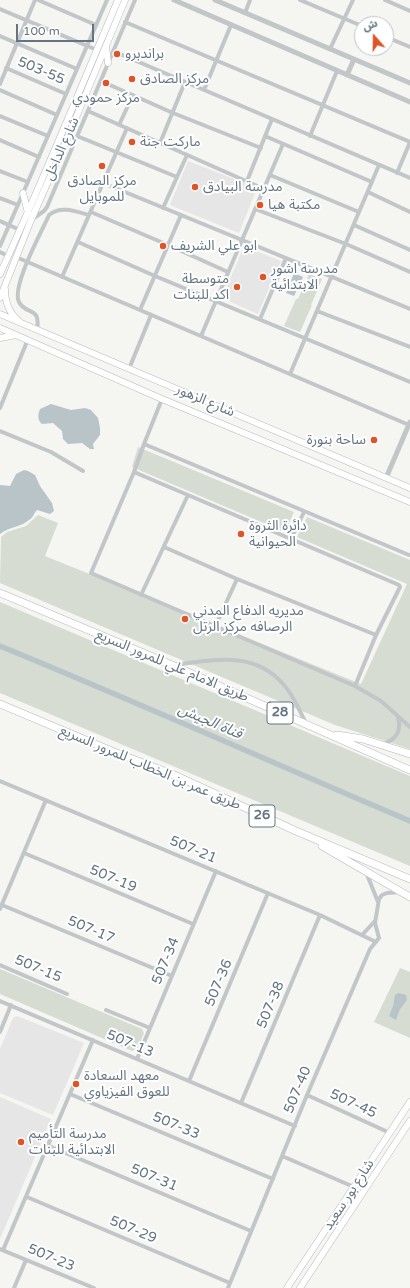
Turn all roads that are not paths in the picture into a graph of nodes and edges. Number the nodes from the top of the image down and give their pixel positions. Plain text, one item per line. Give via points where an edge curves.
1 (37, 0) edge
2 (101, 0) edge
3 (118, 0) edge
4 (125, 0) edge
5 (135, 0) edge
6 (174, 0) edge
7 (215, 0) edge
8 (250, 0) edge
9 (300, 0) edge
10 (353, 0) edge
11 (385, 0) edge
12 (398, 0) edge
13 (106, 1) edge
14 (396, 5) junction
15 (0, 9) edge
16 (410, 11) edge
17 (244, 13) junction
18 (344, 19) junction
19 (27, 20) junction
20 (125, 22) junction
21 (354, 23) edge
22 (96, 25) junction
23 (232, 25) junction
24 (0, 36) edge
25 (394, 40) edge
26 (17, 43) junction
27 (87, 46) junction
28 (105, 46) junction
29 (410, 47) edge
30 (330, 49) junction
31 (97, 50) junction
32 (113, 51) junction
33 (354, 59) junction
34 (216, 60) junction
35 (108, 63) junction
36 (6, 68) junction
37 (77, 69) junction
38 (337, 71) junction
39 (347, 75) junction
40 (100, 81) junction
41 (185, 82) junction
42 (410, 83) edge
43 (0, 84) edge
44 (0, 90) edge
45 (204, 90) junction
46 (66, 94) junction
47 (133, 95) junction
48 (410, 102) edge
49 (322, 105) junction
50 (88, 111) junction
51 (173, 113) junction
52 (57, 115) junction
53 (0, 116) edge
54 (272, 119) junction
55 (119, 125) junction
56 (127, 128) junction
57 (48, 136) junction
58 (77, 136) junction
59 (265, 136) junction
60 (310, 136) junction
61 (0, 140) edge
62 (410, 142) edge
63 (160, 143) junction
64 (283, 144) junction
65 (261, 148) junction
66 (116, 152) junction
67 (186, 154) junction
68 (39, 157) junction
69 (379, 165) junction
70 (0, 171) edge
71 (397, 173) junction
72 (270, 175) junction
73 (177, 177) junction
74 (410, 178) edge
75 (247, 181) junction
76 (28, 182) junction
77 (372, 182) junction
78 (103, 183) junction
79 (264, 188) junction
80 (368, 192) junction
81 (23, 193) junction
82 (0, 198) edge
83 (18, 205) junction
84 (163, 208) junction
85 (255, 209) junction
86 (44, 211) junction
87 (52, 212) junction
88 (359, 212) junction
89 (410, 212) edge
90 (28, 213) junction
91 (90, 214) junction
92 (181, 215) junction
93 (31, 220) junction
94 (0, 221) edge
95 (9, 225) junction
96 (354, 225) junction
97 (20, 230) junction
98 (242, 240) junction
99 (78, 242) junction
100 (346, 244) junction
101 (168, 245) junction
102 (0, 246) edge
103 (410, 250) edge
104 (0, 252) edge
105 (8, 256) junction
106 (16, 258) junction
107 (286, 258) junction
108 (27, 262) junction
109 (228, 272) junction
110 (410, 272) edge
111 (0, 274) edge
112 (155, 276) junction
113 (332, 277) junction
114 (62, 278) junction
115 (6, 282) junction
116 (0, 298) edge
117 (216, 301) junction
118 (410, 309) edge
119 (140, 310) junction
120 (317, 311) junction
121 (0, 314) edge
122 (151, 315) junction
123 (260, 319) junction
124 (24, 324) junction
125 (0, 328) edge
126 (37, 330) junction
127 (19, 335) junction
128 (201, 336) junction
129 (0, 338) edge
130 (28, 339) junction
131 (306, 339) junction
132 (410, 347) edge
133 (129, 369) junction
134 (290, 374) junction
135 (410, 382) edge
136 (162, 399) junction
137 (0, 408) edge
138 (409, 424) edge
139 (0, 431) edge
140 (144, 444) junction
141 (83, 471) dead end
142 (134, 472) junction
143 (386, 478) junction
144 (410, 488) edge
145 (188, 495) junction
146 (410, 502) edge
147 (304, 512) junction
148 (291, 539) junction
149 (164, 548) junction
150 (410, 554) edge
151 (237, 579) junction
152 (0, 593) edge
153 (141, 595) junction
154 (215, 627) junction
155 (376, 635) junction
156 (172, 665) junction
157 (355, 686) junction
158 (0, 704) edge
159 (398, 717) junction
160 (307, 725) junction
161 (410, 727) edge
162 (328, 734) junction
163 (381, 745) junction
164 (410, 754) edge
165 (410, 770) edge
166 (0, 780) edge
167 (46, 800) junction
168 (296, 831) junction
169 (24, 853) junction
170 (216, 871) junction
171 (366, 872) junction
172 (410, 879) edge
173 (402, 892) junction
174 (268, 893) junction
175 (410, 897) edge
176 (378, 902) junction
177 (1, 907) edge
178 (320, 915) junction
179 (375, 921) junction
180 (193, 924) junction
181 (362, 935) junction
182 (376, 942) junction
183 (0, 965) edge
184 (172, 976) junction
185 (67, 994) dead end
186 (0, 1001) edge
187 (11, 1006) junction
188 (106, 1010) dead end
189 (150, 1028) junction
190 (0, 1032) edge
191 (93, 1040) junction
192 (137, 1059) junction
193 (189, 1081) junction
194 (70, 1094) junction
195 (308, 1095) junction
196 (410, 1102) edge
197 (241, 1103) junction
198 (410, 1122) edge
199 (295, 1126) junction
200 (390, 1133) junction
201 (48, 1146) junction
202 (282, 1156) junction
203 (273, 1179) junction
204 (354, 1187) junction
205 (27, 1196) junction
206 (251, 1231) junction
207 (2, 1250) edge
208 (26, 1260) junction
209 (79, 1282) junction
210 (230, 1283) junction
211 (14, 1288) edge
212 (76, 1288) edge
213 (94, 1288) edge
214 (228, 1288) edge
215 (287, 1288) edge
216 (300, 1288) edge

1 - 19 street
1 - 22 street
2 - 13 street
3 - 31 main road, شارع الداخل
4 - 28 main road, شارع الداخل
5 - 20 street
6 - 23 street
7 - 17 street
8 - 17 street
9 - 18 street
10 - 18 street
11 - 14 street
12 - 14 street
13 - 22 street
14 - 16 street
15 - 19 street
17 - 30 street
18 - 21 street
18 - 30 street
19 - 26 street
19 - 27 street
20 - 32 street
20 - 34 street
22 - 27 street
23 - 34 street
23 - 38 street
24 - 26 street
25 - 29 street
26 - 36 street
26 - 37 street
27 - 31 street
27 - 37 street
28 - 35 main road
28 - 93 main road, شارع الداخل
30 - 33 street
31 - 90 main road, شارع الداخل
32 - 35 street
32 - 41 street
33 - 39 street
33 - 42 street
34 - 45 street
34 - 49 street
35 - 40 street
36 - 43 street
36 - 46 street, 503-55
37 - 46 street
38 - 39 street
38 - 49 street
39 - 48 street
40 - 47 street
40 - 50 street
41 - 45 street
41 - 51 street
44 - 52 street
45 - 54 street
46 - 52 street
47 - 51 street
47 - 55 street
49 - 60 street
49 - 62 street
50 - 55 street
50 - 58 street
51 - 63 street
51 - 65 street
52 - 57 street
53 - 57 street
54 - 59 street
54 - 60 street
55 - 56 street
56 - 63 street
56 - 66 street
57 - 68 street
58 - 66 street
58 - 86 street
59 - 64 street
59 - 65 street
60 - 69 street
61 - 68 street
62 - 71 street
63 - 67 street
64 - 72 street
64 - 77 street
65 - 75 street
66 - 73 street
66 - 78 street
67 - 73 street
67 - 75 street
68 - 76 street
69 - 71 street
69 - 77 street
70 - 76 street
71 - 74 street
72 - 79 street
72 - 88 street
73 - 84 street
75 - 79 street
76 - 81 street
77 - 80 street
78 - 84 street
78 - 91 street
79 - 85 street
80 - 88 street
80 - 89 street
81 - 83 street
81 - 90 main road
82 - 83 street
83 - 95 street
84 - 92 street
85 - 98 street
85 - 100 street
86 - 87 street
86 - 93 street
87 - 91 street via 68,209
87 - 108 street
88 - 96 street
90 - 97 main road, شارع الداخل
91 - 99 street
91 - 101 street
92 - 98 street
92 - 101 street
93 - 106 main road, شارع الداخل
94 - 95 street
95 - 97 street
95 - 102 street
96 - 100 street
96 - 103 street
97 - 105 main road, شارع الداخل
98 - 107 street
98 - 109 street
99 - 112 street
99 - 114 street
100 - 110 street
100 - 113 street
101 - 109 street
101 - 112 street
104 - 105 street
105 - 111 main road, شارع الداخل
106 - 108 street
106 - 115 main road, شارع الداخل
107 - 113 street
107 - 123 street
108 - 114 street
108 - 126 street via 17,295 23,307 38,317
109 - 117 street
112 - 117 street
112 - 119 street
113 - 118 street
113 - 120 street
114 - 119 street
115 - 116 main road, شارع الداخل
115 - 124 main road via 8,306
117 - 123 street
117 - 128 street
119 - 122 street
120 - 131 street
120 - 132 street
121 - 124 main road, شارع الزهور
122 - 128 street
122 - 133 street
123 - 131 street
124 - 126 main road, شارع الزهور
125 - 127 main road, شارع الزهور
126 - 133 main road, شارع الزهور
127 - 129 main road
127 - 130 main road, شارع الزهور
128 - 134 street
130 - 136 main road, شارع الزهور
130 - 137 street
131 - 134 street
131 - 135 street
133 - 143 main road, شارع الزهور
134 - 138 street
136 - 140 street
136 - 146 main road, شارع الزهور
138 - 143 street
139 - 141 street via 51,452
140 - 142 street
140 - 147 street
142 - 145 street
142 - 153 street via 91,573
143 - 144 main road, شارع الزهور
145 - 148 street
145 - 149 street
147 - 148 street
147 - 150 street
148 - 155 street via 399,584 400,587
149 - 151 street
149 - 153 street
151 - 154 street
151 - 155 street
152 - 156 highway, طريق الامام علي للمرور السريع / 28
153 - 154 street
154 - 157 street
155 - 157 street
156 - 160 highway, طريق الامام علي للمرور السريع / 28
156 - 160 street via 229,659 259,666 284,685
157 - 159 street via 380,701
158 - 168 highway, طريق عمر بن الخطاب للمرور السريع / 26 via 172,774
159 - 161 street
159 - 163 street via 399,732
160 - 162 highway, طريق الامام علي للمرور السريع / 28
162 - 163 highway via 363,739
162 - 165 highway, طريق الامام علي للمرور السريع / 28
163 - 164 highway
166 - 167 street, 507-21
167 - 169 street
167 - 170 street, 507-21
168 - 171 highway
168 - 172 highway, طريق عمر بن الخطاب للمرور السريع / 26
169 - 177 street
169 - 180 street, 507-19
170 - 174 street, 507-21
170 - 180 street, 507-34
171 - 173 highway
171 - 176 street
173 - 175 highway
173 - 176 street via 385,894
174 - 178 street, 507-21
174 - 193 street, 507-36
176 - 179 street
177 - 184 street, 507-17
178 - 181 street, 507-21
178 - 197 street, 507-38
179 - 181 street
179 - 182 street via 379,937
180 - 184 street, 507-34
181 - 182 street, 507-21
182 - 195 street, 507-40 via 370,949
183 - 185 street, 507-15
184 - 189 street, 507-34
186 - 187 street, 507-13
187 - 190 street
187 - 191 street, 507-13
188 - 189 street
189 - 192 street, 507-34
191 - 192 street, 507-13
191 - 194 street
192 - 193 street, 507-13
193 - 197 street, 507-13
194 - 201 street
194 - 203 street, 507-33
195 - 199 street, 507-40
195 - 200 street, 507-45
196 - 200 main road, شارع بور سعيد
197 - 199 street, 507-13
198 - 216 main road, شارع بور سعيد
199 - 202 street, 507-40
200 - 204 main road, شارع بور سعيد
201 - 205 street
201 - 206 street, 507-31
202 - 203 street, 507-40
202 - 204 street
203 - 206 street, 507-40
204 - 215 main road, شارع بور سعيد
205 - 207 street
205 - 210 street, 507-29
206 - 210 street, 507-40
207 - 208 street, 507-23
208 - 209 street, 507-23
208 - 211 street
209 - 212 street
209 - 213 street, 507-23
210 - 214 street, 507-40

